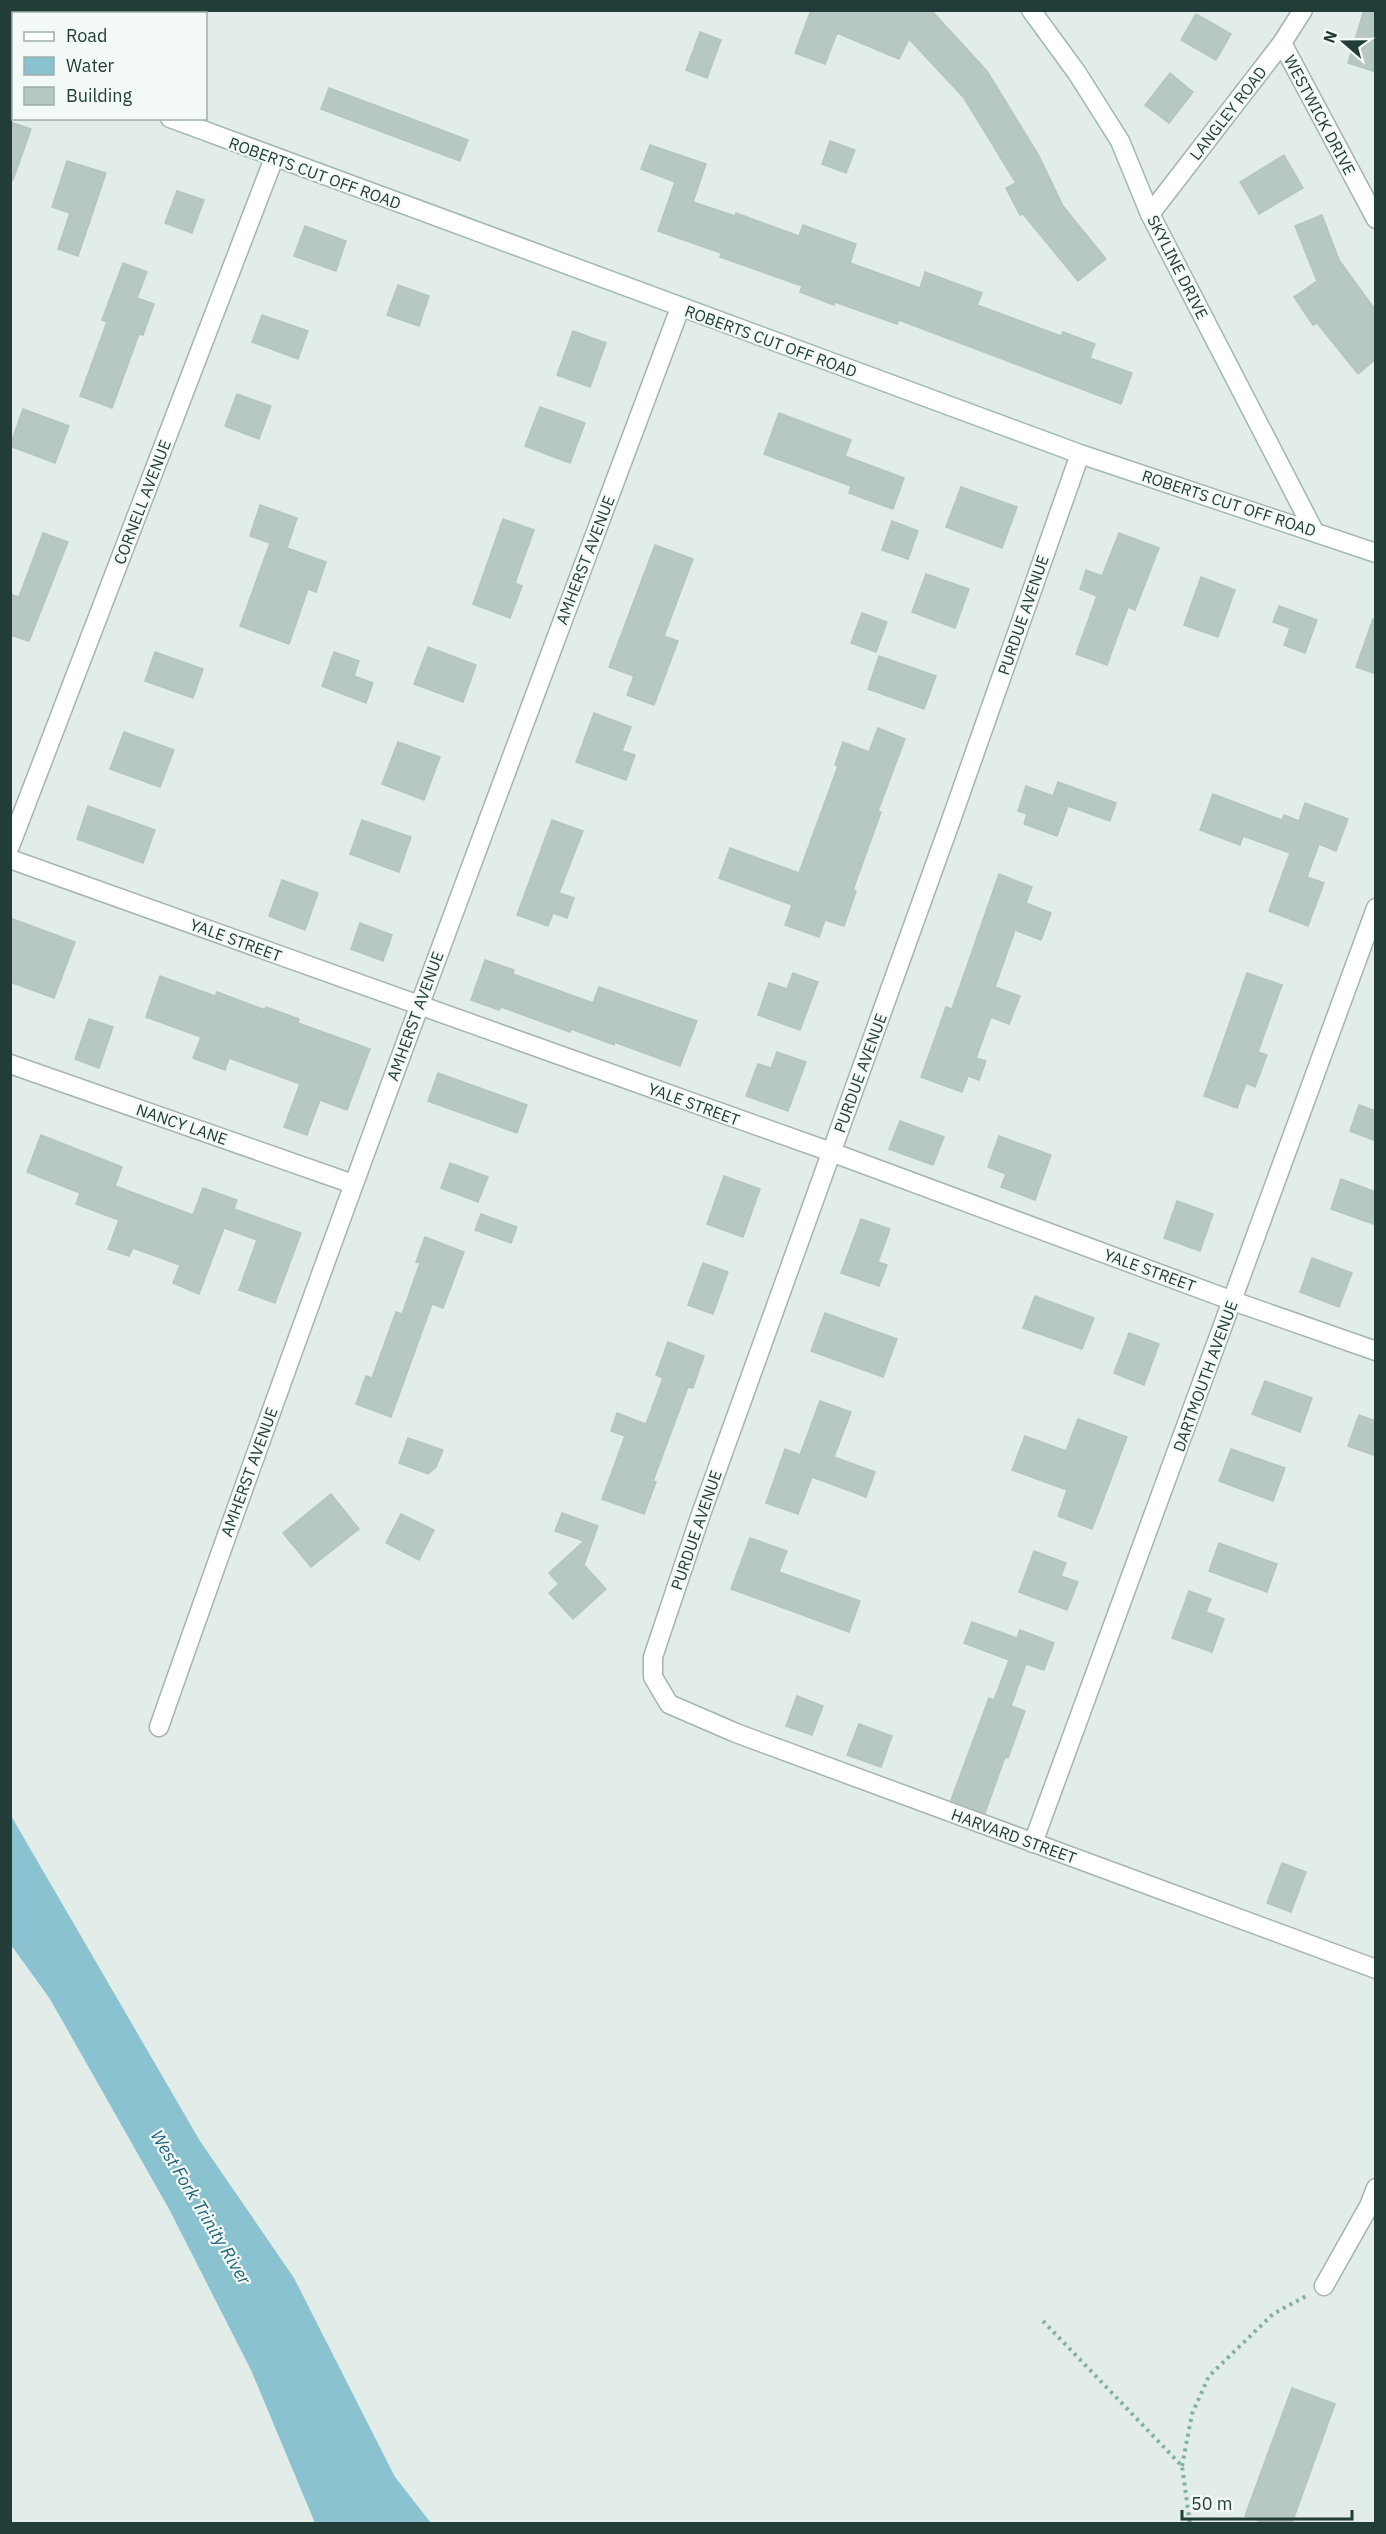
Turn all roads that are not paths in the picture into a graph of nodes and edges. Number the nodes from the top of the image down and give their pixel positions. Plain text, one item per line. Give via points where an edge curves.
1 (1031, 10) edge
2 (1303, 10) edge
3 (1282, 43) junction
4 (175, 120) edge
5 (274, 158) junction
6 (1150, 214) junction
7 (1376, 219) edge
8 (680, 308) junction
9 (1080, 454) junction
10 (1314, 531) junction
11 (1376, 553) edge
12 (10, 846) edge
13 (10, 860) edge
14 (1376, 908) edge
15 (418, 1005) junction
16 (10, 1064) edge
17 (831, 1152) junction
18 (353, 1184) junction
19 (1233, 1301) junction
20 (1376, 1351) edge
21 (661, 1692) joint
22 (159, 1727) dead end
23 (1033, 1843) junction
24 (1376, 1970) edge
25 (1376, 2188) edge
26 (1372, 2207) edge
27 (1324, 2286) road end

1 - 6 street, SKYLINE DRIVE via 1077,73 1119,141
2 - 3 street, LANGLEY ROAD
3 - 6 street, LANGLEY ROAD
3 - 7 street, WESTWICK DRIVE
4 - 5 street, ROBERTS CUT OFF ROAD
5 - 8 street, ROBERTS CUT OFF ROAD
5 - 12 street, CORNELL AVENUE
6 - 10 street, SKYLINE DRIVE
8 - 9 street, ROBERTS CUT OFF ROAD
8 - 15 street, AMHERST AVENUE
9 - 10 street, ROBERTS CUT OFF ROAD
9 - 17 street, PURDUE AVENUE
10 - 11 street, ROBERTS CUT OFF ROAD
13 - 15 street, YALE STREET
14 - 19 street, DARTMOUTH AVENUE
15 - 17 street, YALE STREET
15 - 18 street, AMHERST AVENUE
16 - 18 street, NANCY LANE
17 - 19 street, YALE STREET
17 - 21 street, PURDUE AVENUE via 653,1657 653,1677
18 - 22 street, AMHERST AVENUE
19 - 20 street, YALE STREET
19 - 23 street, DARTMOUTH AVENUE
21 - 23 street, HARVARD STREET via 669,1704 736,1733
23 - 24 street, HARVARD STREET
25 - 26 street
26 - 27 street

